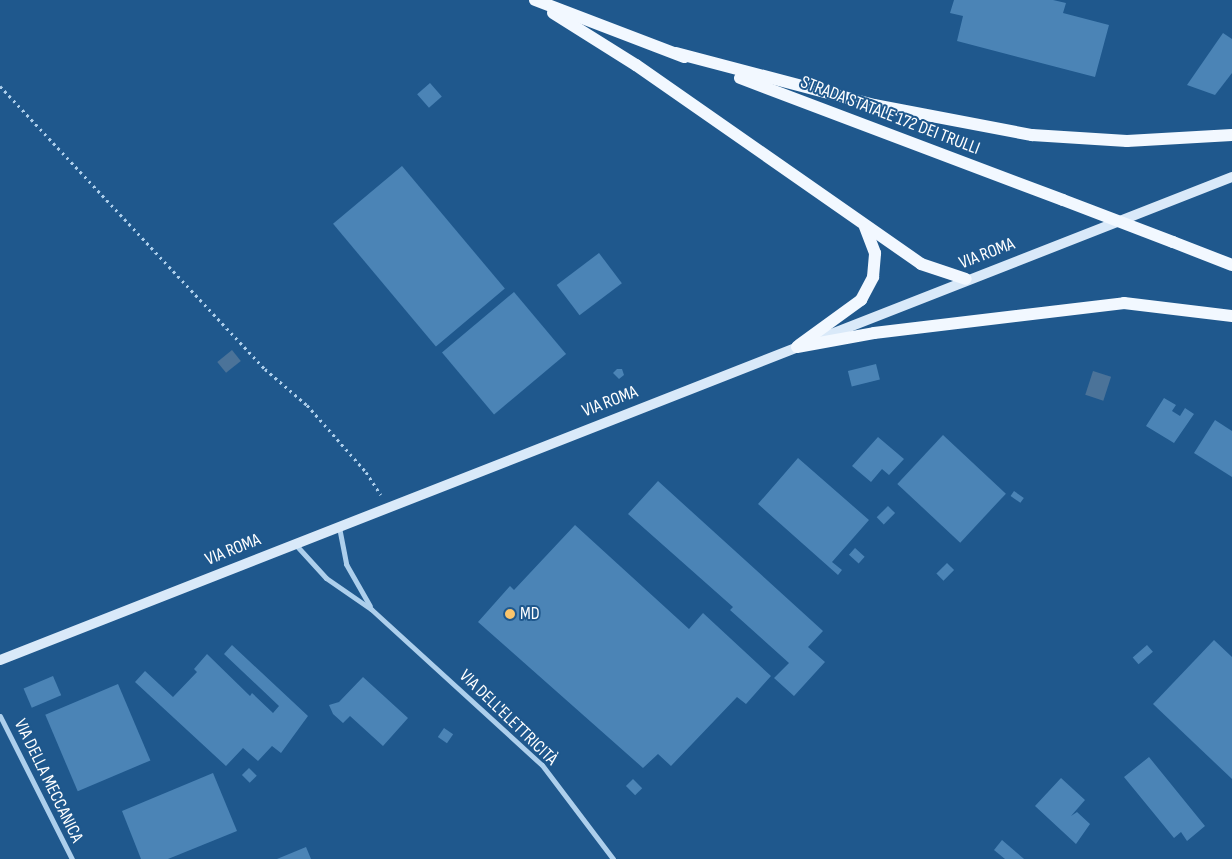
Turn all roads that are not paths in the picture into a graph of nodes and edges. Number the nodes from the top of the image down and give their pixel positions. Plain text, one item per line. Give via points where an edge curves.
1 (533, 0) edge
2 (676, 54) junction
3 (1232, 135) edge
4 (1232, 177) edge
5 (865, 227) junction
6 (1232, 265) edge
7 (966, 279) junction
8 (1232, 316) edge
9 (797, 347) junction
10 (339, 525) junction
11 (295, 544) junction
12 (371, 609) junction
13 (0, 660) edge
14 (0, 716) edge
15 (72, 859) edge
16 (613, 859) edge

1 - 2 main road, STRADA STATALE 172 DEI TRULLI
1 - 5 main road via 636,65
2 - 3 main road via 874,106 1032,135 1126,141
2 - 6 main road, STRADA STATALE 172 DEI TRULLI, bridge
4 - 7 street, VIA ROMA
5 - 7 main road via 921,264
5 - 9 main road via 875,253 873,277 861,300
7 - 9 street, VIA ROMA
8 - 9 main road via 1124,304 874,333
9 - 10 street, VIA ROMA
10 - 11 street, VIA ROMA
10 - 12 street, VIA DELL'ELETTRICITÀ via 346,564
11 - 12 street, VIA DELL'ELETTRICITÀ via 326,578
11 - 13 street, VIA ROMA
12 - 16 street, VIA DELL'ELETTRICITÀ via 542,765
14 - 15 street, VIA DELLA MECCANICA

